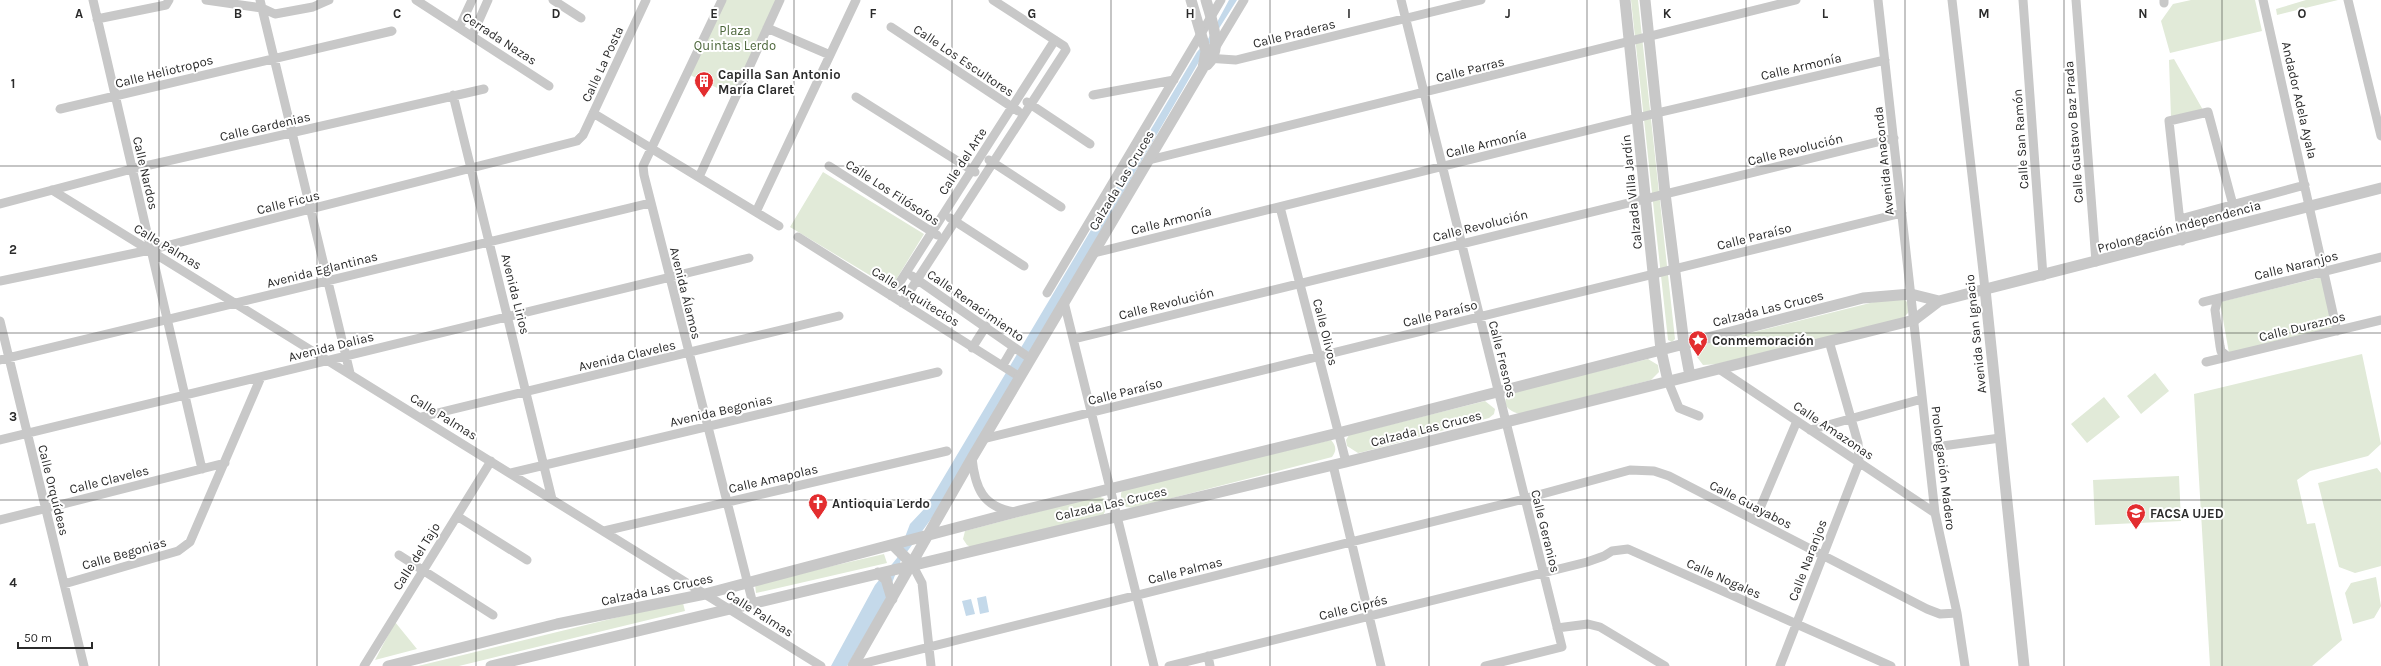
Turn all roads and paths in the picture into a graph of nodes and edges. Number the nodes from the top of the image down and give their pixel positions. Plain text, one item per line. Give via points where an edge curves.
1 (93, 0) edge
2 (169, 0) edge
3 (206, 0) edge
4 (329, 0) edge
5 (416, 0) edge
6 (472, 0) edge
7 (488, 0) edge
8 (553, 0) edge
9 (646, 0) edge
10 (722, 0) edge
11 (780, 0) edge
12 (856, 0) edge
13 (993, 0) edge
14 (1191, 0) edge
15 (1206, 0) edge
16 (1221, 0) edge
17 (1244, 0) edge
18 (1401, 0) edge
19 (1481, 0) edge
20 (1625, 0) edge
21 (1645, 0) edge
22 (1796, 0) edge
23 (1878, 0) edge
24 (1952, 0) edge
25 (2023, 0) edge
26 (2076, 0) edge
27 (2263, 0) edge
28 (2348, 0) edge
29 (261, 4) edge
30 (581, 18) dead end
31 (98, 19) junction
32 (1405, 19) junction
33 (1211, 20) junction
34 (891, 27) dead end
35 (459, 28) junction
36 (767, 28) junction
37 (392, 31) dead end
38 (472, 36) junction
39 (1202, 36) junction
40 (1649, 38) junction
41 (1055, 40) junction
42 (1630, 43) junction
43 (1209, 54) junction
44 (830, 55) junction
45 (273, 58) junction
46 (1885, 60) junction
47 (1174, 80) junction
48 (549, 86) dead end
49 (484, 89) dead end
50 (1424, 93) junction
51 (1093, 95) dead end
52 (115, 96) junction
53 (453, 96) junction
54 (1019, 96) junction
55 (856, 97) dead end
56 (1031, 104) junction
57 (1012, 107) junction
58 (60, 109) dead end
59 (593, 113) junction
60 (1657, 113) junction
61 (1024, 115) junction
62 (1637, 118) junction
63 (291, 133) junction
64 (2381, 136) edge
65 (580, 138) joint
66 (1894, 138) junction
67 (1090, 144) dead end
68 (652, 149) junction
69 (981, 155) junction
70 (1149, 160) junction
71 (993, 163) junction
72 (829, 166) dead end
73 (1442, 167) junction
74 (472, 169) junction
75 (132, 170) junction
76 (972, 170) junction
77 (699, 177) junction
78 (983, 177) junction
79 (2306, 185) junction
80 (2381, 188) edge
81 (52, 190) junction
82 (1665, 193) junction
83 (1645, 198) junction
84 (650, 203) junction
85 (0, 204) edge
86 (2233, 205) junction
87 (2310, 206) junction
88 (1061, 207) dead end
89 (1280, 207) junction
90 (310, 210) junction
91 (756, 212) junction
92 (1902, 213) junction
93 (944, 214) junction
94 (2180, 219) junction
95 (955, 221) junction
96 (780, 226) dead end
97 (932, 232) junction
98 (798, 237) dead end
99 (943, 239) junction
100 (2182, 240) junction
101 (490, 242) junction
102 (1461, 243) junction
103 (150, 250) junction
104 (1094, 253) junction
105 (2381, 257) edge
106 (749, 258) dead end
107 (2096, 262) junction
108 (1024, 266) dead end
109 (1675, 269) junction
110 (906, 272) junction
111 (2324, 272) junction
112 (1653, 274) junction
113 (2043, 276) junction
114 (668, 277) junction
115 (917, 280) junction
116 (0, 281) edge
117 (328, 281) junction
118 (1300, 283) junction
119 (1984, 289) junction
120 (1047, 293) dead end
121 (1911, 294) junction
122 (891, 296) junction
123 (2218, 298) junction
124 (1939, 301) junction
125 (1064, 302) junction
126 (2203, 302) dead end
127 (237, 303) junction
128 (902, 303) junction
129 (839, 316) dead end
130 (508, 317) junction
131 (1479, 317) junction
132 (166, 320) junction
133 (1914, 320) junction
134 (2381, 320) edge
135 (0, 321) edge
136 (986, 326) junction
137 (2337, 331) junction
138 (1074, 339) junction
139 (1829, 341) junction
140 (1684, 344) junction
141 (972, 348) junction
142 (1013, 348) junction
143 (1661, 350) junction
144 (688, 354) junction
145 (346, 356) junction
146 (1319, 356) junction
147 (2228, 357) junction
148 (4, 359) edge
149 (1031, 359) junction
150 (329, 361) junction
151 (2206, 362) dead end
152 (1003, 365) junction
153 (1719, 369) junction
154 (938, 372) dead end
155 (350, 373) junction
156 (1690, 376) junction
157 (261, 377) junction
158 (1020, 377) junction
159 (1668, 381) junction
160 (526, 392) junction
161 (1498, 392) junction
162 (184, 395) junction
163 (1922, 399) junction
164 (1092, 412) junction
165 (1699, 416) dead end
166 (421, 417) junction
167 (1851, 418) junction
168 (1797, 421) junction
169 (1505, 422) junction
170 (706, 427) junction
171 (1810, 430) junction
172 (27, 433) junction
173 (1338, 433) junction
174 (2000, 438) junction
175 (983, 439) junction
176 (0, 440) edge
177 (1928, 448) junction
178 (947, 451) dead end
179 (972, 458) junction
180 (491, 461) junction
181 (1346, 462) junction
182 (225, 463) junction
183 (1859, 463) junction
184 (1333, 465) junction
185 (544, 466) junction
186 (202, 469) junction
187 (511, 473) junction
188 (1111, 489) junction
189 (552, 499) junction
190 (1524, 499) junction
191 (726, 502) junction
192 (46, 509) junction
193 (1016, 512) junction
194 (1935, 513) junction
195 (457, 516) junction
196 (1117, 516) junction
197 (0, 520) edge
198 (1755, 520) junction
199 (604, 531) junction
200 (930, 534) junction
201 (1351, 542) junction
202 (893, 545) junction
203 (399, 555) dead end
204 (1823, 556) junction
205 (527, 560) dead end
206 (912, 564) junction
207 (423, 571) junction
208 (878, 573) junction
209 (1543, 573) junction
210 (747, 582) junction
211 (64, 584) junction
212 (705, 594) junction
213 (1137, 596) junction
214 (892, 599) junction
215 (753, 604) junction
216 (728, 608) junction
217 (1957, 613) junction
218 (493, 615) dead end
219 (1369, 616) junction
220 (1796, 624) junction
221 (1557, 628) junction
222 (928, 646) junction
223 (1208, 656) junction
224 (84, 666) edge
225 (364, 666) edge
226 (388, 666) edge
227 (491, 666) edge
228 (821, 666) edge
229 (853, 666) edge
230 (931, 666) edge
231 (1154, 666) edge
232 (1169, 666) edge
233 (1210, 666) edge
234 (1381, 666) edge
235 (1485, 666) edge
236 (1664, 666) edge
237 (1780, 666) edge
238 (1890, 666) edge
239 (1965, 666) edge
240 (2024, 666) edge

1 - 31 street, Calle Nardos
2 - 31 street via 166,5
3 - 29 street
4 - 29 street via 313,7 275,14
5 - 35 street, Cerrada Nazas
6 - 35 street
7 - 38 street
8 - 30 street
9 - 59 street, Calle La Posta
10 - 68 street, Avenida Álamos
11 - 36 street
12 - 44 street
13 - 41 street
14 - 39 street
15 - 33 street
16 - 33 street, Calzada Las Cruces
17 - 43 street
18 - 32 street, Calle Fresnos
19 - 32 street, Calle Praderas
20 - 42 street, Calzada Villa Jardín
21 - 40 street
22 - 40 street, Calle Parras
23 - 46 street, Avenida Anaconda
24 - 119 street, Avenida San Ignacio
25 - 113 street, Calle San Ramón
26 - 107 street, Calle Gustavo Baz Prada
27 - 79 street, Andador Adela Ayala
28 - 64 street
29 - 45 street
31 - 52 street, Calle Nardos
32 - 43 street, Calle Praderas via 1236,60
32 - 50 street, Calle Fresnos
33 - 39 street, Calzada Las Cruces
33 - 43 street
34 - 57 street, Calle Los Escultores
35 - 38 street, Cerrada Nazas
36 - 44 street
36 - 77 street
37 - 45 street, Calle Heliotropos
38 - 48 street, Cerrada Nazas
39 - 43 street
39 - 47 street, Calzada Las Cruces
40 - 42 street, Calle Parras
40 - 60 street
41 - 54 street, Calle del Arte
41 - 56 street, Calle del Arte via 1066,48 1065,52
42 - 50 street, Calle Parras
42 - 62 street, Calzada Villa Jardín
43 - 70 street, Calzada Las Cruces
44 - 91 street
45 - 52 street, Calle Heliotropos
45 - 63 street
46 - 60 street, Calle Armonía
46 - 66 street, Avenida Anaconda
47 - 51 street
47 - 120 street, Calzada Las Cruces
49 - 53 street, Calle Gardenias
50 - 70 street, Calle Parras
50 - 73 street, Calle Fresnos
52 - 58 street, Calle Heliotropos
52 - 75 street, Calle Nardos
53 - 63 street, Calle Gardenias
53 - 74 street, Avenida Lirios
54 - 56 street
54 - 57 street, Calle del Arte
55 - 76 street
56 - 61 street, Calle del Arte
56 - 67 street
57 - 61 street, Calle Los Escultores
57 - 69 street, Calle del Arte
59 - 65 street, Calle La Posta
59 - 68 street
60 - 62 street, Calle Armonía
60 - 82 street
61 - 71 street, Calle del Arte
62 - 73 street, Calle Armonía
62 - 83 street, Calzada Villa Jardín
63 - 75 street, Calle Gardenias
63 - 90 street
65 - 74 street, Calle Ficus
66 - 82 street, Calle Revolución
66 - 92 street, Avenida Anaconda
68 - 77 street
68 - 84 street, Avenida Álamos via 643,166
69 - 71 street
69 - 76 street, Calle del Arte
70 - 104 street, Calzada Las Cruces
71 - 78 street, Calle del Arte
71 - 88 street
72 - 97 street, Calle Los Filósofos
73 - 89 street, Calle Armonía
73 - 102 street, Calle Fresnos
74 - 90 street, Calle Ficus
74 - 101 street, Avenida Lirios
75 - 81 street, Calle Gardenias
75 - 103 street, Calle Nardos
76 - 78 street
76 - 93 street, Calle del Arte
77 - 91 street
78 - 95 street, Calle del Arte
79 - 86 street
79 - 87 street, Andador Adela Ayala
80 - 87 street, Prolongación Independencia
81 - 85 street, Calle Gardenias
81 - 103 street, Calle Palmas
82 - 83 street, Calle Revolución
82 - 109 street
83 - 102 street, Calle Revolución
83 - 112 street, Calzada Villa Jardín
84 - 101 street, Avenida Eglantinas
84 - 114 street, Avenida Álamos
86 - 94 street
86 - 94 street via 2208,112 2169,121
87 - 100 street, Prolongación Independencia
87 - 111 street, Andador Adela Ayala
89 - 104 street, Calle Armonía
89 - 118 street, Calle Olivos
90 - 103 street, Calle Ficus
90 - 117 street
91 - 96 street
92 - 109 street, Calle Paraíso
92 - 121 street, Avenida Anaconda
93 - 95 street
93 - 97 street, Calle del Arte
94 - 100 street
95 - 99 street, Calle del Arte
95 - 108 street
97 - 99 street, Calle Los Filósofos
97 - 110 street, Calle del Arte
98 - 122 street, Calle Arquitectos
99 - 115 street, Calle del Arte
100 - 107 street, Prolongación Independencia
101 - 117 street, Avenida Eglantinas
101 - 130 street, Avenida Lirios
102 - 118 street, Calle Revolución
102 - 131 street, Calle Fresnos
103 - 116 street, Calle Ficus
103 - 127 street, Calle Palmas
103 - 132 street, Calle Nardos
104 - 125 street, Calzada Las Cruces
105 - 111 street, Calle Naranjos
106 - 114 street, Avenida Dalias
107 - 113 street, Prolongación Independencia
109 - 112 street, Calle Paraíso
109 - 140 street
110 - 115 street, Calle Renacimiento
110 - 122 street, Calle del Arte
111 - 123 street, Calle Naranjos
111 - 137 street, Andador Adela Ayala
112 - 131 street, Calle Paraíso
112 - 143 street, Calzada Villa Jardín
113 - 119 street, Prolongación Independencia
114 - 130 street, Avenida Dalias
114 - 144 street, Avenida Álamos
115 - 128 street, Calle del Arte
115 - 136 street, Calle Renacimiento
117 - 127 street, Avenida Eglantinas
117 - 145 street
118 - 138 street, Calle Revolución
118 - 146 street, Calle Olivos
119 - 124 street, Calzada Las Cruces
119 - 174 street, Avenida San Ignacio
121 - 124 street, Calzada Las Cruces
121 - 133 street, Avenida Anaconda
121 - 140 street, Calzada Las Cruces via 1863,298
122 - 128 street, Calle Arquitectos
123 - 126 street, Calle Naranjos
123 - 147 street via 2215,310 2220,346 2221,351
124 - 133 street, Calzada Las Cruces
125 - 138 street
125 - 149 street, Calzada Las Cruces
127 - 132 street, Avenida Eglantinas
127 - 150 street, Calle Palmas
128 - 141 street, Calle Arquitectos
129 - 144 street, Avenida Claveles
130 - 145 street, Avenida Dalias
130 - 160 street, Avenida Lirios
131 - 146 street, Calle Paraíso
131 - 161 street, Calle Fresnos
132 - 148 street, Avenida Eglantinas
132 - 162 street, Calle Nardos
133 - 139 street, Calzada Las Cruces
133 - 163 street, Prolongación Madero
134 - 137 street, Calle Duraznos
135 - 148 street, Calle Orquídeas
136 - 141 street
136 - 142 street, Calle Renacimiento
137 - 147 street, Calle Duraznos
138 - 164 street
139 - 153 street, Calzada Las Cruces
139 - 167 street
140 - 143 street, Calzada Las Cruces
140 - 156 street
141 - 152 street, Calle Arquitectos
142 - 149 street, Calle Renacimiento
142 - 152 street
143 - 159 street, Calzada Villa Jardín
143 - 161 street, Calzada Las Cruces
144 - 160 street, Avenida Claveles
144 - 170 street, Avenida Álamos
145 - 150 street, Avenida Dalias
145 - 155 street
146 - 164 street, Calle Paraíso
146 - 173 street, Calle Olivos
147 - 151 street, Calle Duraznos
148 - 172 street, Calle Orquídeas
149 - 158 street, Calzada Las Cruces
150 - 155 street, Calle Palmas
150 - 157 street, Avenida Dalias
152 - 158 street, Calle Arquitectos
153 - 156 street, Calzada Las Cruces
153 - 168 street, Calle Amazonas
154 - 170 street, Avenida Begonias
155 - 166 street, Calle Palmas
156 - 159 street, Calzada Las Cruces
157 - 162 street, Avenida Dalias
157 - 182 street
158 - 175 street, Calzada Las Cruces
159 - 165 street via 1680,408
159 - 169 street, Calzada Las Cruces
160 - 166 street, Avenida Claveles
160 - 185 street, Avenida Lirios
161 - 169 street, Calle Fresnos
161 - 173 street, Calzada Las Cruces
162 - 172 street, Avenida Dalias
162 - 186 street, Calle Nardos
163 - 167 street
163 - 177 street, Prolongación Madero
164 - 175 street, Calle Paraíso
164 - 188 street
166 - 180 street, Calle Palmas
167 - 171 street
167 - 183 street via 1859,448
168 - 171 street, Calle Amazonas
168 - 198 street
169 - 181 street, Calzada Las Cruces
169 - 190 street, Calle Geranios
170 - 185 street, Avenida Begonias
170 - 191 street, Avenida Álamos
171 - 183 street, Calle Amazonas
172 - 176 street, Avenida Dalias
172 - 192 street, Calle Orquídeas
173 - 181 street, Calle Olivos
173 - 188 street, Calzada Las Cruces
174 - 177 street
174 - 240 street, Avenida San Ignacio
175 - 179 street, Calzada Las Cruces
177 - 194 street, Prolongación Madero
178 - 191 street, Calle Amapolas
179 - 193 street via 978,489 987,500 1000,509
179 - 200 street, Calzada Las Cruces
180 - 187 street, Calle Palmas
180 - 195 street, Calle del Tajo
181 - 184 street, Calzada Las Cruces
182 - 186 street, Calle Claveles
182 - 211 street, Calle Begonias via 190,542 178,550
183 - 194 street, Calle Amazonas
183 - 204 street, Calle Naranjos
184 - 196 street, Calzada Las Cruces
184 - 201 street
185 - 187 street, Avenida Begonias
185 - 189 street, Avenida Lirios
186 - 192 street, Calle Claveles
187 - 189 street, Calle Palmas
188 - 193 street, Calzada Las Cruces
188 - 196 street
189 - 199 street, Calle Palmas
190 - 198 street, Calle Guayabos via 1630,470 1644,469 1669,476
190 - 201 street, Calle Palmas
190 - 209 street, Calle Geranios
191 - 199 street, Calle Amapolas
191 - 210 street, Avenida Álamos
192 - 197 street, Calle Claveles
192 - 211 street, Calle Orquídeas
193 - 200 street, Calzada Las Cruces
194 - 217 street, Prolongación Madero
195 - 205 street
195 - 207 street, Calle del Tajo
196 - 206 street, Calzada Las Cruces
196 - 213 street
198 - 204 street, Calle Guayabos
199 - 212 street, Calle Palmas
200 - 202 street, Calzada Las Cruces
200 - 206 street, Calzada Las Cruces
201 - 213 street, Calle Palmas
201 - 219 street
202 - 206 street
202 - 210 street, Calzada Las Cruces
203 - 207 street
204 - 217 street, Calle Guayabos via 1927,609 1940,614
204 - 220 street, Calle Naranjos
206 - 208 street, Calzada Las Cruces
206 - 214 street, Calzada Las Cruces
206 - 222 street via 922,583
207 - 218 street
207 - 225 street, Calle del Tajo
208 - 214 street via 886,579
208 - 215 street, Calzada Las Cruces
209 - 219 street, Calle Ciprés
209 - 220 street, Calle Nogales via 1596,560 1616,550 1628,549
209 - 221 street, Calle Geranios
210 - 212 street, Calzada Las Cruces
210 - 215 street, Avenida Álamos
211 - 224 street, Calle Orquídeas
212 - 216 street, Calle Palmas
212 - 226 street, Calzada Las Cruces via 557,624
213 - 222 street, Calle Palmas
213 - 231 street
214 - 229 street, Calzada Las Cruces
215 - 216 street, Calzada Las Cruces
216 - 227 street, Calzada Las Cruces
216 - 228 street, Calle Palmas
217 - 239 street, Prolongación Madero
219 - 223 street, Calle Ciprés
219 - 234 street
220 - 237 street, Calle Naranjos
220 - 238 street, Calle Nogales
221 - 235 street, Calle Geranios via 1562,647
221 - 236 street via 1588,624 1600,628
222 - 229 street, Calle Palmas
222 - 230 street
223 - 232 street, Calle Ciprés
223 - 233 street

